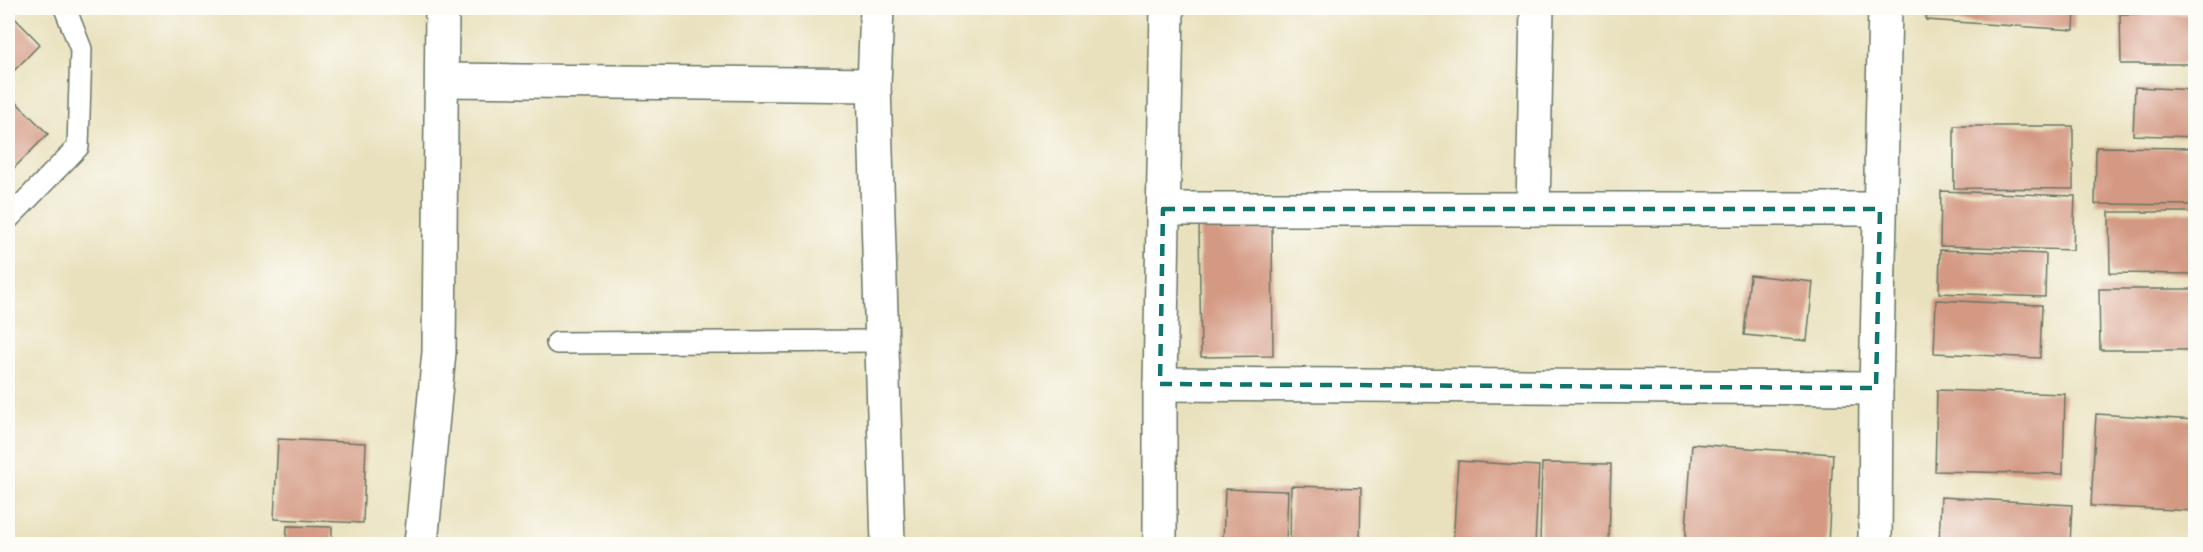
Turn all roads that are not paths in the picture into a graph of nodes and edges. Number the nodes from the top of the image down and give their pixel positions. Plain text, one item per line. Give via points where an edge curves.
1 (65, 8) edge
2 (442, 8) edge
3 (877, 8) edge
4 (1167, 8) edge
5 (1537, 8) edge
6 (1885, 8) edge
7 (442, 80) junction
8 (874, 85) junction
9 (1880, 208) junction
10 (1163, 209) junction
11 (1533, 209) junction
12 (8, 219) edge
13 (881, 341) junction
14 (556, 344) dead end
15 (1160, 384) junction
16 (1876, 388) junction
17 (421, 544) edge
18 (888, 544) edge
19 (1160, 544) edge
20 (1875, 544) edge

1 - 12 lane via 81,49 78,147
2 - 7 street
3 - 8 street
4 - 10 street
5 - 11 street
6 - 9 street
7 - 8 street
7 - 17 street via 439,352
8 - 13 street
9 - 11 street
9 - 16 street
10 - 11 street
10 - 15 street
13 - 14 lane
13 - 18 street
15 - 16 street
15 - 19 street
16 - 20 street

